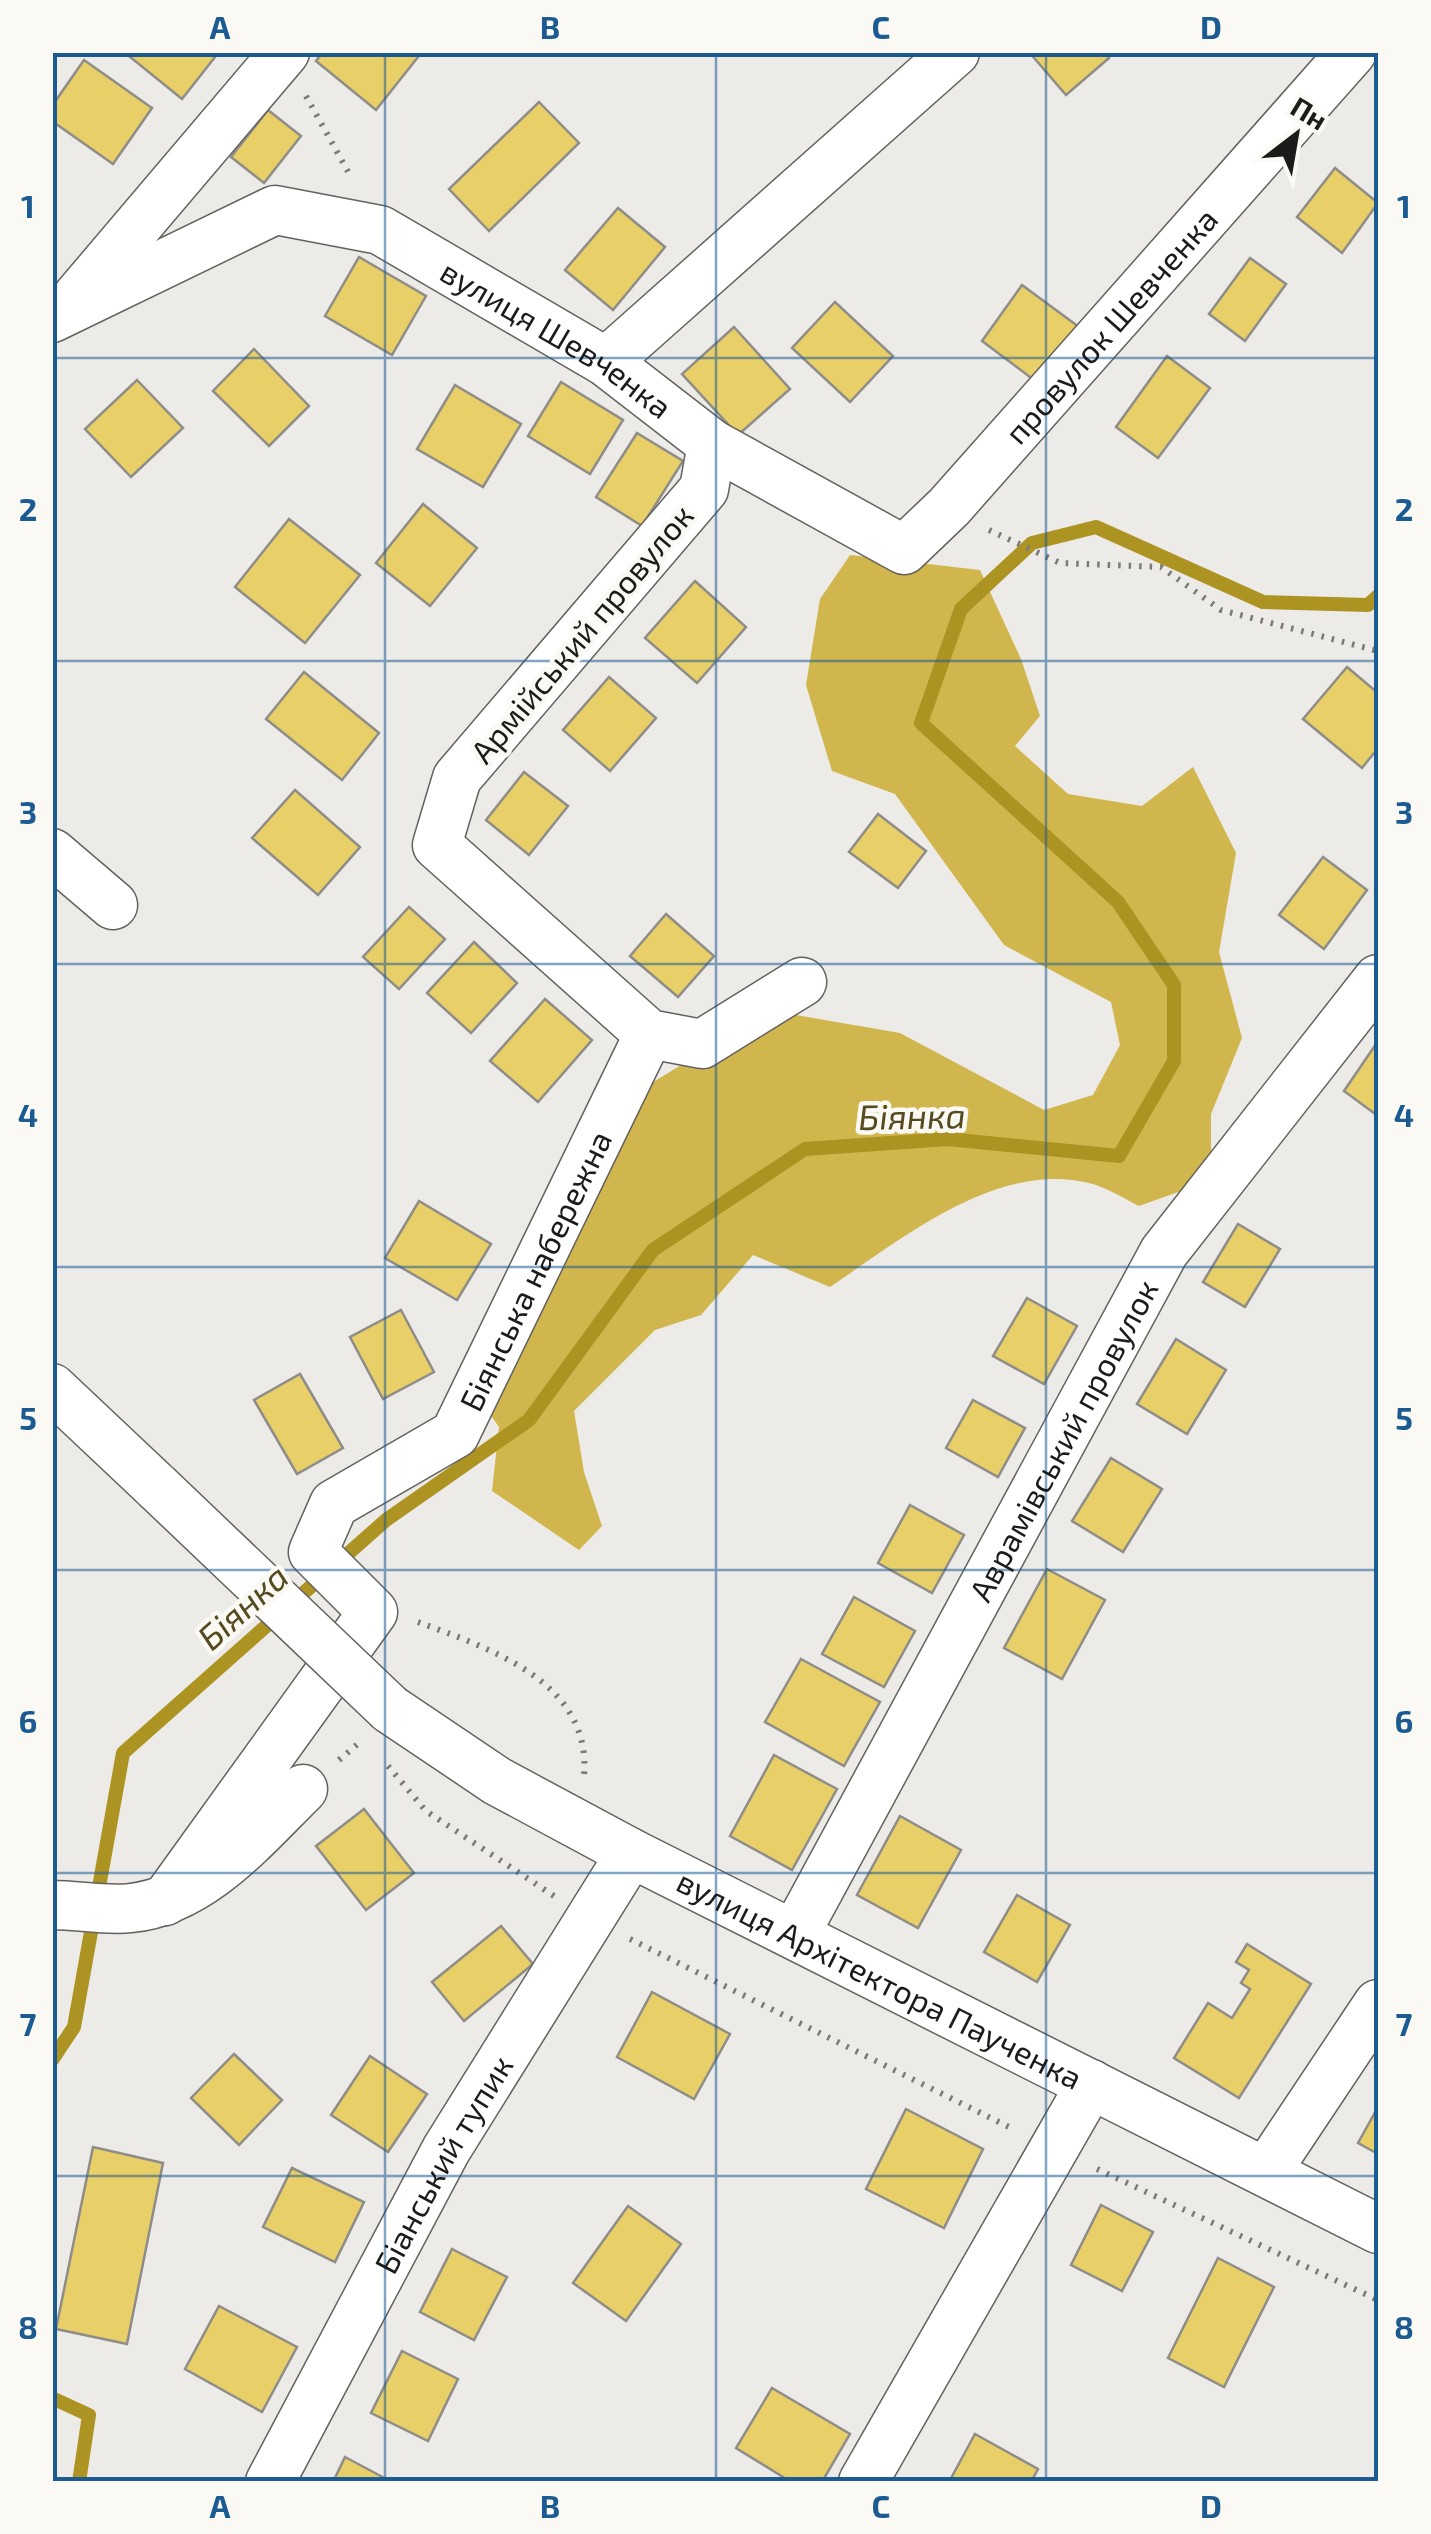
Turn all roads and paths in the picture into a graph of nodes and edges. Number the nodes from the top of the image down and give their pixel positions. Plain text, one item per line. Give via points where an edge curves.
1 (955, 52) edge
2 (1352, 52) edge
3 (284, 53) edge
4 (380, 230) junction
5 (56, 317) edge
6 (606, 362) junction
7 (712, 444) junction
8 (990, 531) dead end
9 (904, 550) joint
10 (1378, 650) edge
11 (52, 853) edge
12 (113, 905) dead end
13 (1378, 979) edge
14 (802, 982) dead end
15 (649, 1034) junction
16 (52, 1388) edge
17 (343, 1582) junction
18 (383, 1731) junction
19 (583, 1786) dead end
20 (304, 1790) dead end
21 (631, 1853) junction
22 (66, 1904) edge
23 (147, 1904) junction
24 (591, 1920) junction
25 (795, 1934) junction
26 (1378, 2004) edge
27 (1091, 2084) junction
28 (1054, 2149) junction
29 (1266, 2172) junction
30 (1378, 2230) edge
31 (1378, 2300) edge
32 (270, 2482) edge
33 (863, 2482) edge

1 - 6 street
2 - 9 street, провулок Шевченка
3 - 4 path
3 - 5 street
4 - 5 street, вулиця Шевченка via 274,210
4 - 6 street, вулиця Шевченка
6 - 7 street, вулиця Шевченка
7 - 9 street, вулиця Шевченка
7 - 15 street, Армійський провулок via 704,489 457,778 438,845
8 - 10 path via 1060,563 1161,566 1221,610
11 - 12 street
13 - 25 street, Аврамівський провулок via 1164,1252
14 - 15 street via 702,1044
15 - 17 street, Біянська набережна via 455,1434 334,1504
16 - 18 street, вулиця Архітектора Паученка, bridge via 157,1487
17 - 19 path via 546,1684 571,1708 586,1753
17 - 23 street
18 - 21 street, вулиця Архітектора Паученка via 497,1781
18 - 24 path via 426,1811
20 - 23 street via 225,1866
21 - 24 street, Біанський тупик
21 - 25 street, вулиця Архітектора Паученка
22 - 23 street
24 - 28 path
24 - 32 street, Біанський тупик via 446,2150
25 - 27 street, вулиця Архітектора Паученка
26 - 29 street
27 - 28 street
27 - 29 street, вулиця Архітектора Паученка
28 - 31 path
28 - 33 street
29 - 30 street, вулиця Архітектора Паученка

